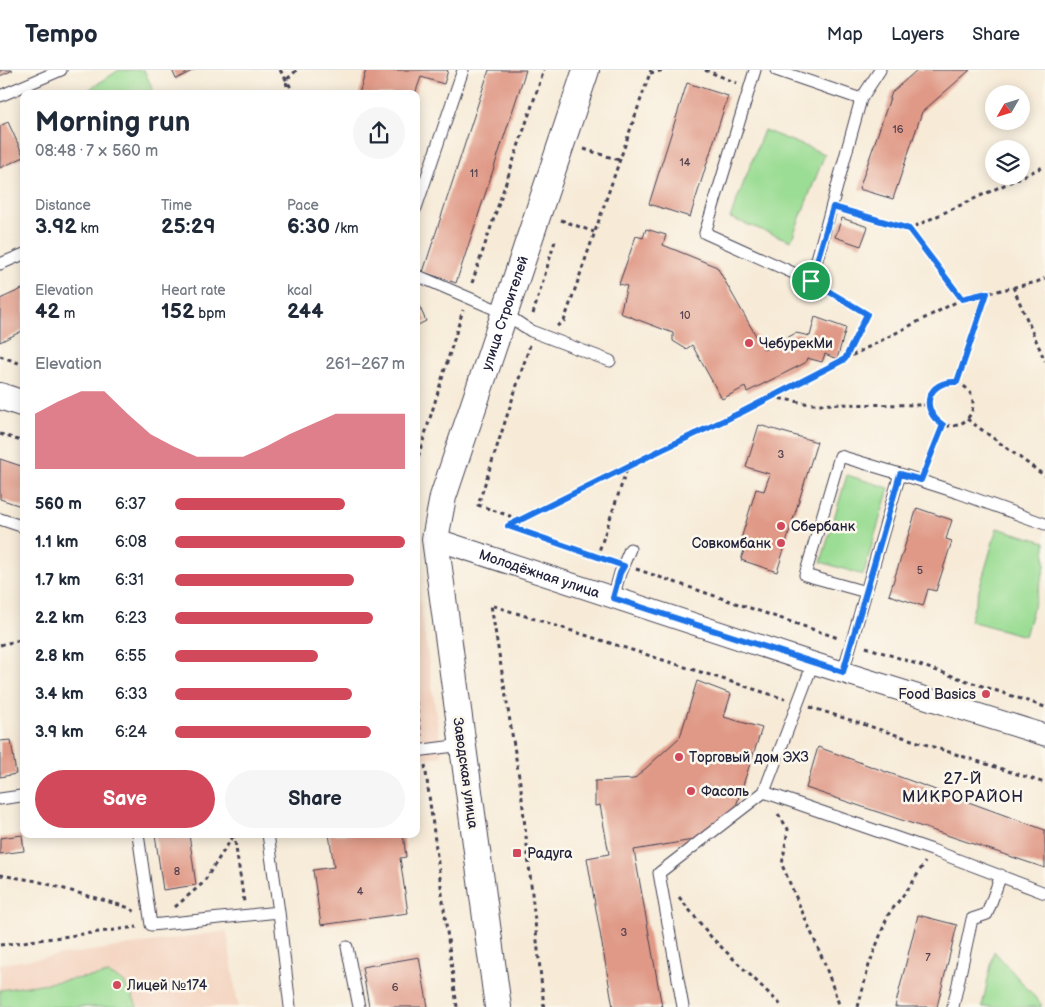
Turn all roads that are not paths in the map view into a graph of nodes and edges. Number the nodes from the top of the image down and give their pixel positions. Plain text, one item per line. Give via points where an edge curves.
1 (61, 70) edge
2 (463, 70) edge
3 (586, 70) edge
4 (755, 70) edge
5 (776, 70) edge
6 (880, 70) edge
7 (0, 96) edge
8 (861, 99) junction
9 (420, 196) edge
10 (20, 256) edge
11 (0, 264) edge
12 (420, 277) edge
13 (504, 312) junction
14 (610, 361) dead end
15 (0, 396) edge
16 (20, 403) edge
17 (900, 474) junction
18 (0, 519) edge
19 (1045, 524) edge
20 (20, 526) edge
21 (425, 536) edge
22 (630, 549) dead end
23 (866, 592) junction
24 (613, 598) junction
25 (813, 663) junction
26 (843, 672) junction
27 (1045, 735) edge
28 (462, 745) junction
29 (420, 751) edge
30 (764, 792) junction
31 (20, 796) edge
32 (0, 799) edge
33 (139, 838) edge
34 (269, 838) edge
35 (1001, 875) junction
36 (1045, 893) edge
37 (279, 912) junction
38 (347, 947) dead end
39 (290, 1007) edge
40 (359, 1007) edge
41 (498, 1007) edge
42 (683, 1007) edge
43 (953, 1007) edge

1 - 7 lane
2 - 9 lane
3 - 13 street, улица Строителей
4 - 8 lane via 705,233 811,281
5 - 8 lane
6 - 8 lane
10 - 11 lane
12 - 13 lane
13 - 14 lane via 532,330
13 - 21 street, улица Строителей via 443,497
15 - 16 street
17 - 19 lane
17 - 23 lane
17 - 23 lane via 840,456 806,575
18 - 20 lane
21 - 24 street, Молодёжная улица
21 - 28 street, Заводская улица
22 - 24 lane
23 - 26 lane
24 - 25 street, Молодёжная улица
25 - 26 street, Молодёжная улица
25 - 30 lane
26 - 27 street, Молодёжная улица
28 - 29 lane
28 - 41 street, Заводская улица
30 - 35 lane
30 - 42 lane via 659,873
31 - 32 lane
33 - 37 lane via 151,925
34 - 37 lane
35 - 36 lane
35 - 43 lane via 988,914 972,920
37 - 39 lane
38 - 40 lane

